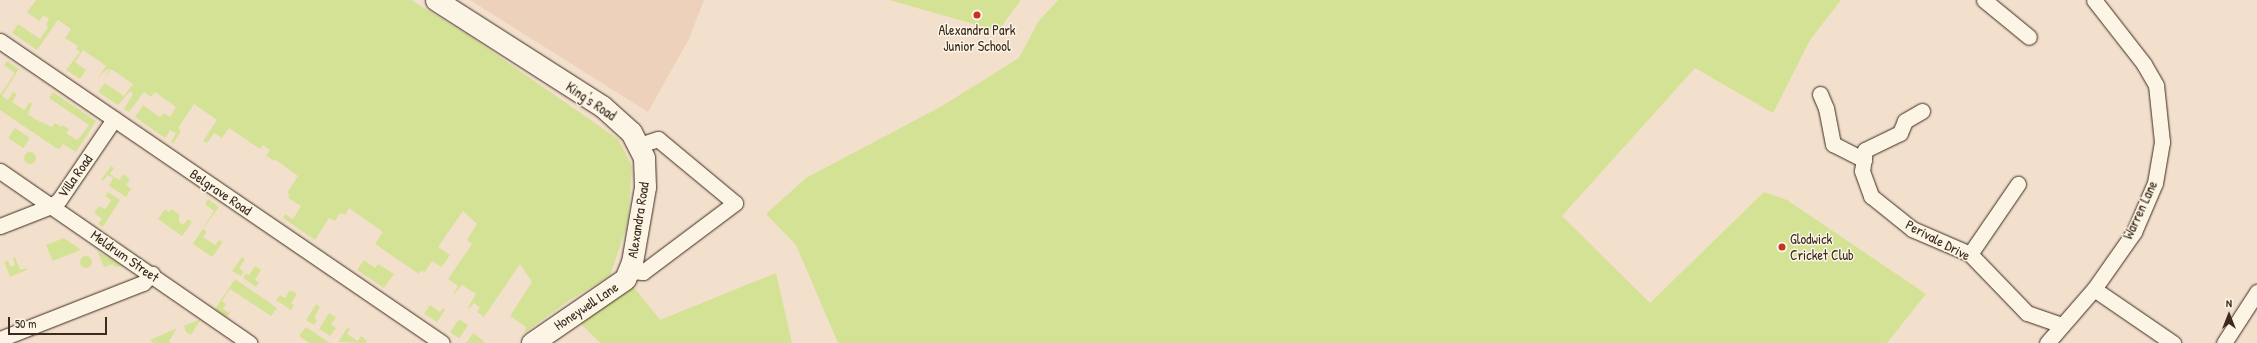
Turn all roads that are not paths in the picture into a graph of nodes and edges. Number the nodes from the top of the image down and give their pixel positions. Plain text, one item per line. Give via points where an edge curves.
1 (436, 0) edge
2 (1984, 0) edge
3 (2094, 0) edge
4 (2029, 37) dead end
5 (0, 41) edge
6 (1820, 94) dead end
7 (1922, 111) dead end
8 (114, 118) junction
9 (640, 145) junction
10 (1864, 155) junction
11 (0, 171) edge
12 (2018, 184) dead end
13 (51, 206) junction
14 (0, 226) edge
15 (1970, 254) junction
16 (629, 271) junction
17 (152, 274) junction
18 (2094, 289) junction
19 (2257, 292) edge
20 (2062, 325) junction
21 (0, 339) edge
22 (249, 343) edge
23 (442, 343) edge
24 (532, 343) edge
25 (2047, 343) edge
26 (2174, 343) edge
27 (2224, 343) edge

1 - 9 street, King's Road via 602,106 620,120
2 - 4 street
3 - 18 street, Warren Lane via 2144,64 2156,84 2162,142 2155,183 2134,232
5 - 8 street, Belgrave Road
6 - 10 street via 1826,108 1833,144
7 - 10 street via 1904,120 1900,133
8 - 13 street, Villa Road via 59,200
8 - 23 street, Belgrave Road
9 - 16 street, Alexandra Road via 646,175
9 - 16 street, Honeywell Lane via 658,139 735,203 643,272
10 - 15 street, Perivale Drive via 1862,171 1871,196 1912,229
11 - 13 street, Meldrum Street
12 - 15 street
13 - 14 street, Villa Road
13 - 17 street, Meldrum Street
15 - 20 street, Perivale Drive via 2027,313
16 - 24 street, Honeywell Lane via 625,279
17 - 21 street via 143,283
17 - 22 street, Meldrum Street
18 - 20 street, Warren Lane
18 - 26 street
19 - 27 street
20 - 25 street, Warren Lane

